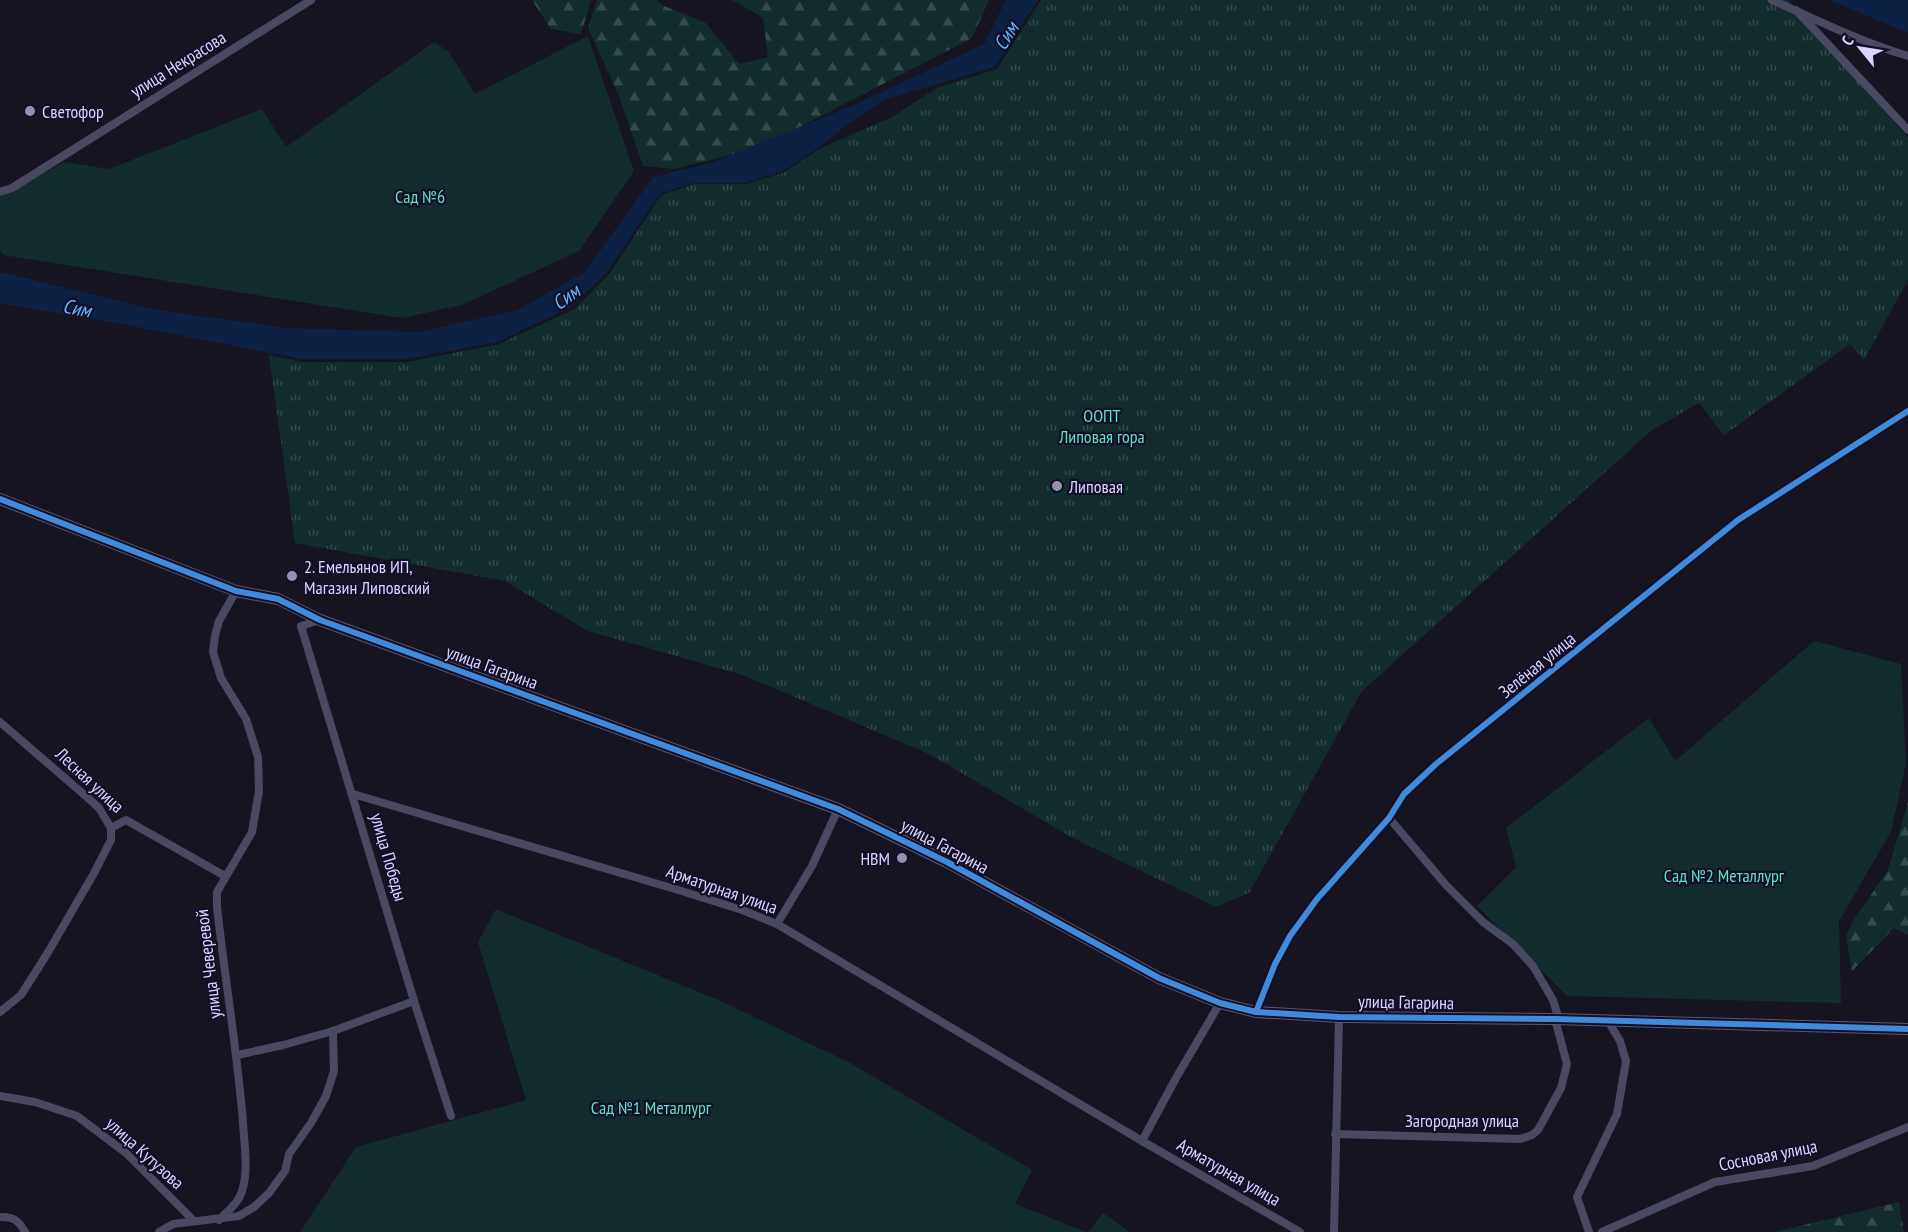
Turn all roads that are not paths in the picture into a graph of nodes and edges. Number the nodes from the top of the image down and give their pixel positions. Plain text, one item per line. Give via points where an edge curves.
1 (311, 0) edge
2 (1772, 0) edge
3 (1796, 10) junction
4 (1908, 56) edge
5 (1908, 130) edge
6 (0, 192) edge
7 (1908, 411) edge
8 (0, 499) edge
9 (236, 591) junction
10 (320, 620) junction
11 (0, 722) edge
12 (353, 794) junction
13 (838, 809) junction
14 (1389, 818) junction
15 (111, 828) junction
16 (225, 876) junction
17 (777, 924) junction
18 (414, 1001) junction
19 (1220, 1003) junction
20 (0, 1012) edge
21 (1256, 1012) junction
22 (1339, 1017) junction
23 (1557, 1019) junction
24 (1608, 1021) junction
25 (1908, 1029) edge
26 (333, 1032) junction
27 (238, 1054) junction
28 (0, 1096) edge
29 (452, 1116) dead end
30 (1908, 1126) edge
31 (1335, 1134) junction
32 (1142, 1141) junction
33 (0, 1217) edge
34 (219, 1220) junction
35 (194, 1221) junction
36 (25, 1232) edge
37 (159, 1232) edge
38 (1300, 1232) edge
39 (1334, 1232) edge
40 (1589, 1232) edge
41 (1602, 1232) edge

1 - 6 street, улица Некрасова
2 - 3 street
3 - 4 street
3 - 5 street
7 - 14 street, Зелёная улица via 1717,536 1436,764 1404,794
8 - 9 street, улица Гагарина
9 - 10 street, улица Гагарина via 278,599
9 - 16 street, улица Чеверевой via 219,621 213,652 221,678 246,719 258,757 259,791 252,832
10 - 12 street, улица Победы via 301,626
10 - 13 street, улица Гагарина
11 - 15 street, Лесная улица via 99,808
12 - 17 street, Арматурная улица via 686,892
12 - 18 street, улица Победы
13 - 17 street via 812,866
13 - 19 street, улица Гагарина via 927,851 1159,978
14 - 21 street, Зелёная улица via 1317,899 1290,936
14 - 23 street via 1446,885 1533,966 1553,1000
15 - 16 street, Лесная улица via 126,820
15 - 20 street via 111,840 47,954 21,995
16 - 27 street, улица Чеверевой via 217,892 216,907
17 - 32 street, Арматурная улица
18 - 26 street
18 - 29 street, улица Победы
19 - 21 street, улица Гагарина
19 - 32 street
21 - 22 street, улица Гагарина
22 - 23 street, улица Гагарина
22 - 31 street
23 - 24 street, улица Гагарина
23 - 31 street, Загородная улица via 1567,1064 1561,1088 1532,1135 1520,1139
24 - 25 street, улица Гагарина
24 - 40 street via 1626,1061 1617,1114 1577,1197
26 - 27 street
26 - 34 street via 334,1071 326,1096 289,1154 285,1171 254,1207
27 - 34 street, улица Чеверевой via 246,1166 242,1192
28 - 35 street, улица Кутузова via 77,1116 126,1153
30 - 41 street, Сосновая улица via 1813,1166 1715,1182
31 - 39 street
32 - 38 street, Арматурная улица
33 - 36 street via 13,1218
34 - 35 street
35 - 37 street via 173,1224

